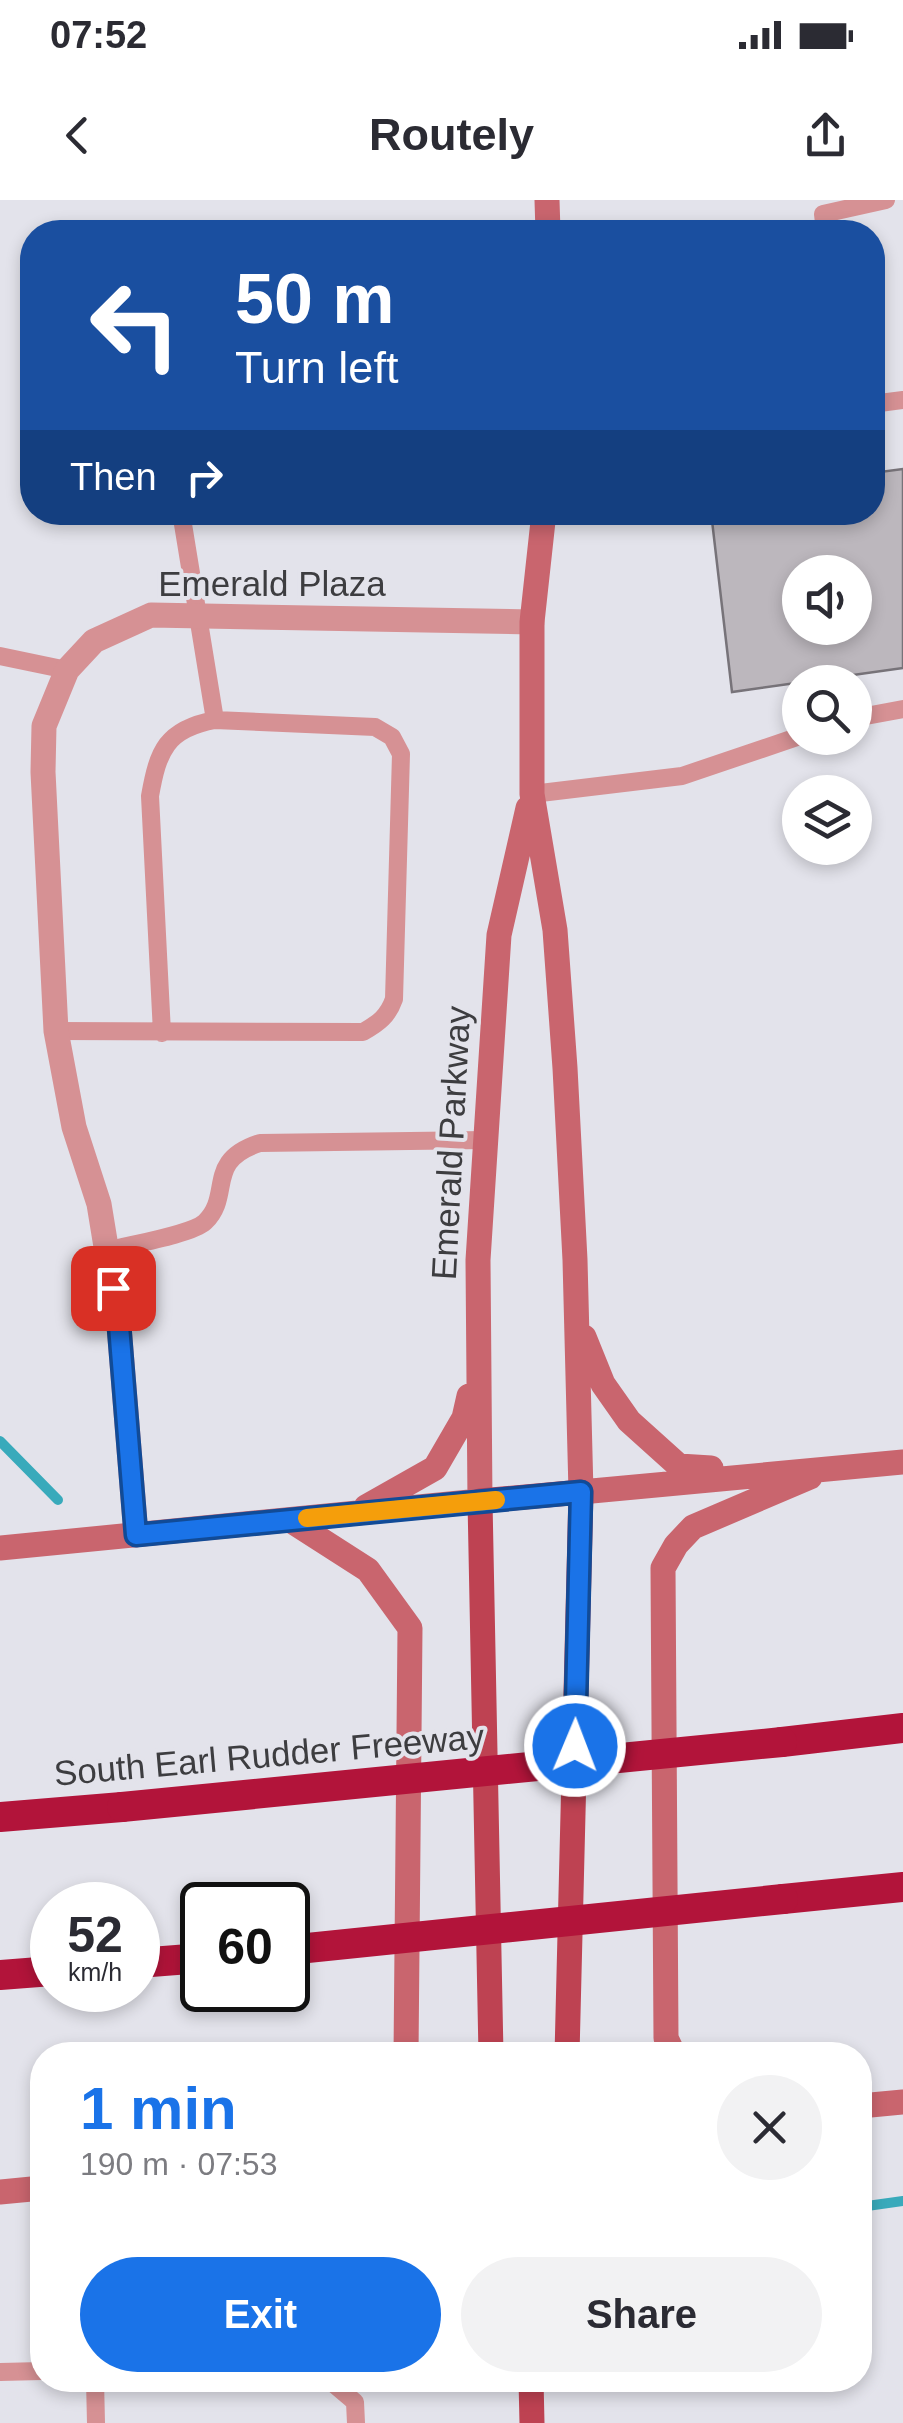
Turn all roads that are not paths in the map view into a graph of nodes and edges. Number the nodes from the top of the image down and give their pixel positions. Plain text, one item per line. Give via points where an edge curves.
1 (886, 200) edge
2 (824, 220) edge
3 (183, 525) edge
4 (543, 525) edge
5 (196, 614) junction
6 (532, 622) junction
7 (0, 656) edge
8 (67, 670) junction
9 (903, 710) edge
10 (872, 715) edge
11 (215, 720) junction
12 (782, 742) edge
13 (532, 794) junction
14 (56, 1031) junction
15 (162, 1032) junction
16 (485, 1140) junction
17 (106, 1250) junction
18 (577, 1320) junction
19 (477, 1362) junction
20 (903, 1462) edge
21 (828, 1470) junction
22 (770, 1473) junction
23 (581, 1492) junction
24 (480, 1501) junction
25 (353, 1513) junction
26 (290, 1520) junction
27 (136, 1535) junction
28 (0, 1548) edge
29 (903, 1728) edge
30 (0, 1817) edge
31 (903, 1887) edge
32 (310, 1948) edge
33 (30, 1972) edge
34 (0, 1975) edge
35 (406, 2042) edge
36 (491, 2042) edge
37 (568, 2042) edge
38 (668, 2042) edge
39 (903, 2102) edge
40 (872, 2105) edge
41 (30, 2189) edge
42 (0, 2192) edge
43 (30, 2371) edge
44 (0, 2372) edge
45 (95, 2392) edge
46 (344, 2392) edge
47 (531, 2392) edge
48 (96, 2423) edge
49 (356, 2423) edge
50 (532, 2423) edge

1 - 2 lane via 823,214
3 - 5 lane
4 - 6 main road, Emerald Parkway
5 - 6 street, Emerald Plaza
5 - 8 street, Emerald Plaza via 151,615 94,641
5 - 11 lane
6 - 13 main road, Emerald Parkway
7 - 8 lane
8 - 14 street, Emerald Plaza via 44,726
9 - 10 lane
11 - 15 lane via 170,738 150,796
11 - 15 lane via 374,727 392,737 401,754 394,999 389,1012 363,1032
12 - 13 lane via 682,776
13 - 16 main road, Emerald Parkway via 499,935
13 - 18 main road, Emerald Parkway via 555,930
14 - 15 lane
14 - 17 street, Emerald Plaza
16 - 17 lane via 260,1143 240,1150 220,1175 205,1222
16 - 19 main road, Emerald Parkway
17 - 27 street, Emerald Plaza
18 - 22 main road via 602,1384 628,1421 679,1466
18 - 23 main road, Emerald Parkway
19 - 24 main road, Emerald Parkway
19 - 25 main road via 464,1418 435,1468
20 - 21 main road
21 - 22 main road
21 - 38 main road via 692,1526 663,1568
22 - 23 main road
23 - 24 main road
23 - 37 main road
24 - 25 main road
24 - 36 main road
25 - 26 main road
26 - 27 main road
26 - 35 main road via 368,1570 410,1628
27 - 28 main road
29 - 30 highway, South Earl Rudder Freeway, bridge
31 - 32 highway, bridge
33 - 34 highway
39 - 40 main road
41 - 42 main road
43 - 44 lane
45 - 48 lane
46 - 49 lane via 356,2402
47 - 50 main road

